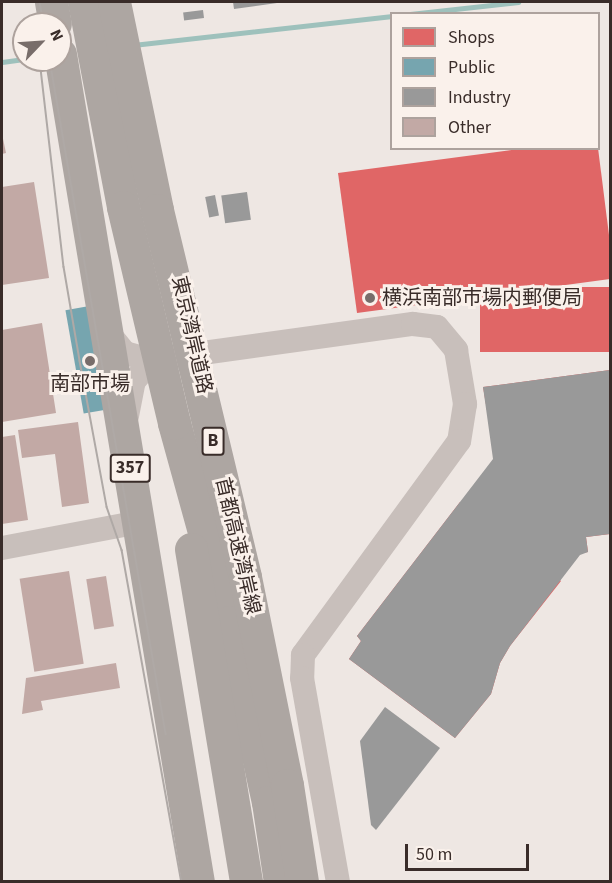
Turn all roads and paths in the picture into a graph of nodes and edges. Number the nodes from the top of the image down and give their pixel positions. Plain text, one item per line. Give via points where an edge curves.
1 (84, 2) edge
2 (114, 2) edge
3 (119, 2) edge
4 (63, 72) edge
5 (106, 330) junction
6 (195, 355) junction
7 (152, 360) junction
8 (125, 439) junction
9 (185, 482) junction
10 (140, 522) junction
11 (2, 548) edge
12 (193, 562) junction
13 (198, 882) edge
14 (219, 882) edge
15 (232, 882) edge
16 (246, 882) edge
17 (258, 882) edge
18 (270, 882) edge
19 (280, 882) edge
20 (301, 882) edge
21 (338, 882) edge

1 - 9 highway, 首都高速湾岸線 / B, bridge via 123,207
2 - 20 highway, 首都高速湾岸線 / B, bridge via 157,210 245,577 287,785
3 - 6 highway, 東京湾岸道路
4 - 5 highway, 357
5 - 7 street via 125,353
5 - 8 highway, 357
6 - 7 street
6 - 20 highway, 東京湾岸道路 via 234,522
6 - 21 street via 413,324 437,327 456,350 465,404 459,441 303,656 302,678
7 - 8 street via 130,389
8 - 10 highway, 357
9 - 12 highway, 首都高速湾岸線 / B
9 - 14 highway via 179,614
9 - 18 highway
9 - 19 highway via 230,622 268,802
10 - 11 street
10 - 13 highway, 357
12 - 15 highway via 195,668
12 - 16 highway, 首都高速湾岸線 / B
12 - 17 highway via 213,631

